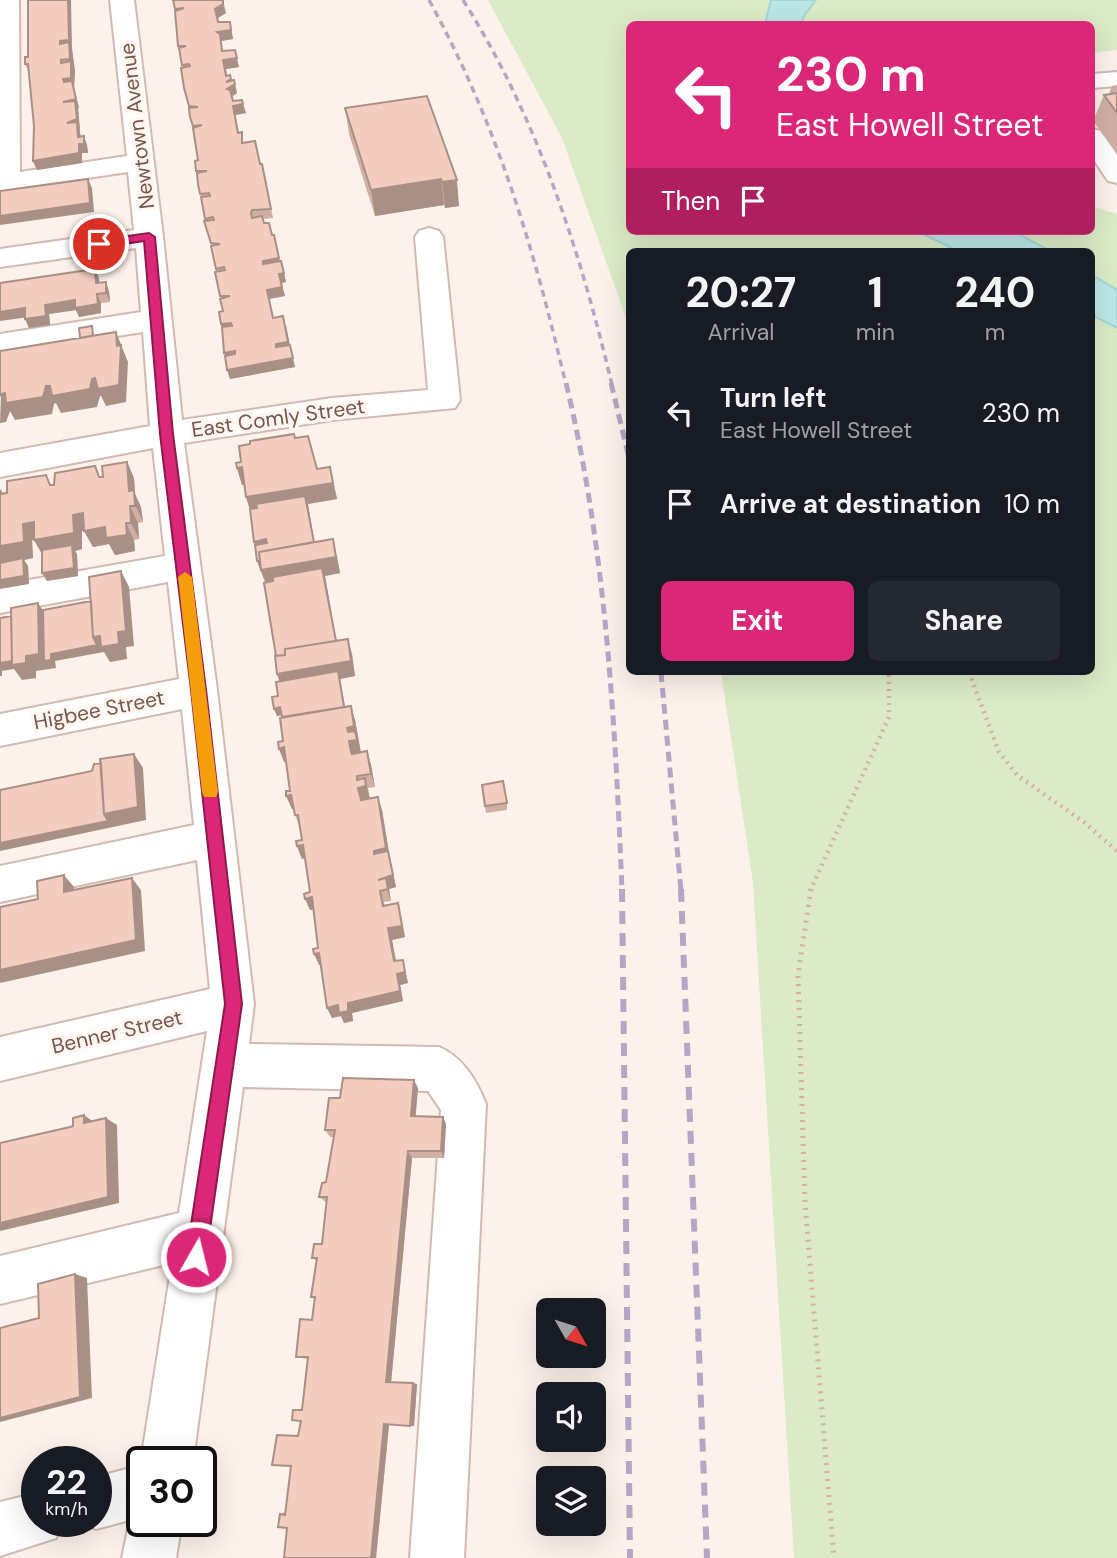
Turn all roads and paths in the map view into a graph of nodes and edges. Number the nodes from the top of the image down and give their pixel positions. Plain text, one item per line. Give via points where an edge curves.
1 (6, 0) edge
2 (122, 0) edge
3 (1117, 79) edge
4 (1095, 81) edge
5 (1095, 142) edge
6 (141, 162) junction
7 (1117, 175) edge
8 (4, 182) edge
9 (1117, 187) edge
10 (1095, 188) edge
11 (149, 237) junction
12 (429, 237) dead end
13 (0, 258) edge
14 (156, 320) junction
15 (0, 344) edge
16 (166, 434) junction
17 (0, 465) edge
18 (183, 566) junction
19 (0, 600) edge
20 (889, 675) edge
21 (970, 675) edge
22 (199, 690) junction
23 (0, 730) edge
24 (215, 838) junction
25 (1117, 851) edge
26 (0, 884) edge
27 (233, 1004) junction
28 (0, 1059) edge
29 (225, 1065) junction
30 (200, 1232) junction
31 (0, 1280) edge
32 (169, 1446) edge
33 (21, 1523) edge
34 (0, 1529) edge
35 (153, 1537) edge
36 (149, 1558) edge
37 (437, 1558) edge
38 (834, 1558) edge

1 - 8 street
2 - 6 street, Newtown Avenue
3 - 4 street
5 - 7 street
6 - 8 street
6 - 11 street, Newtown Avenue
9 - 10 street
11 - 13 street
11 - 14 street, Newtown Avenue
12 - 16 street, East Comly Street via 444,400 391,402
14 - 15 street
14 - 16 street, Newtown Avenue
16 - 17 street, East Comly Street
16 - 18 street, Newtown Avenue
18 - 19 street
18 - 22 street, Newtown Avenue
20 - 38 path via 889,717 810,892 798,975 805,1202
21 - 25 path via 999,752 1018,776
22 - 23 street, Higbee Street
22 - 24 street, Newtown Avenue
24 - 26 street
24 - 27 street, Newtown Avenue
27 - 28 street, Benner Street
27 - 29 street, Newtown Avenue
29 - 30 street, Newtown Avenue
29 - 37 street via 439,1069 464,1104
30 - 31 street
30 - 32 street, Newtown Avenue
33 - 34 street
35 - 36 street

